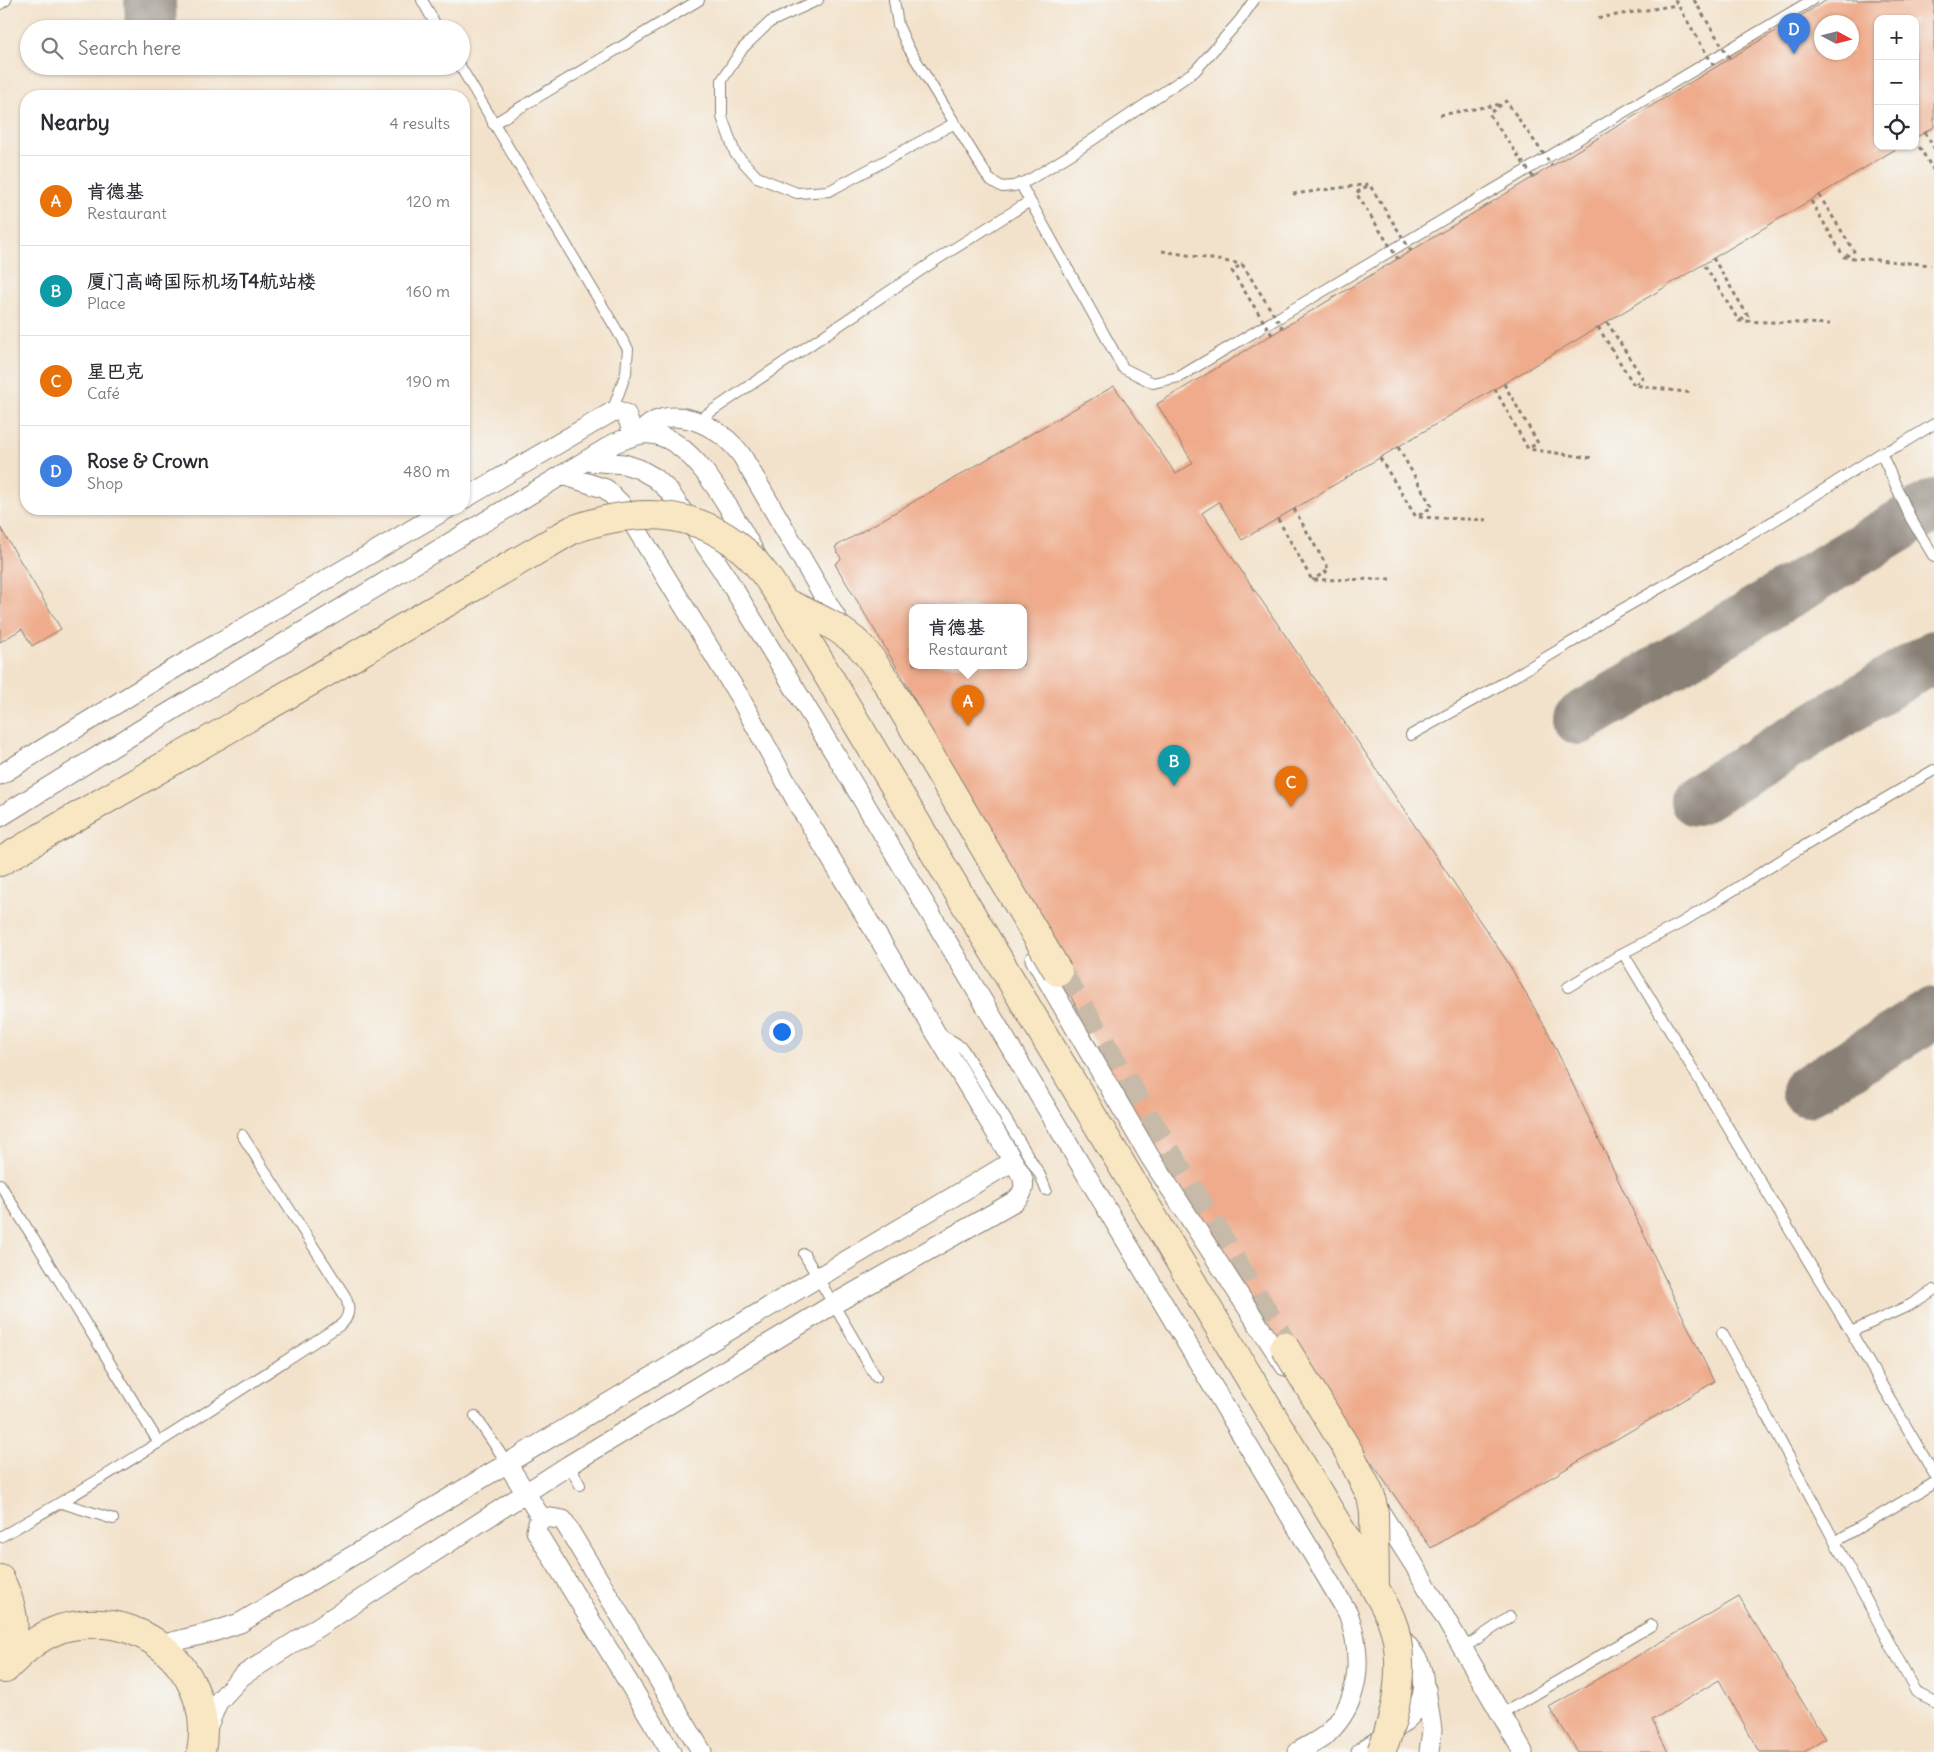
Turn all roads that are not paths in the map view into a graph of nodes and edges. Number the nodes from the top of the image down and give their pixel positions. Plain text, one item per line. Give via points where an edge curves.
1 (6, 0) edge
2 (422, 0) edge
3 (699, 0) edge
4 (818, 0) edge
5 (894, 0) edge
6 (1254, 0) edge
7 (1812, 0) edge
8 (0, 4) edge
9 (433, 20) edge
10 (465, 75) edge
11 (955, 123) junction
12 (493, 124) junction
13 (1020, 183) junction
14 (1030, 201) junction
15 (612, 412) junction
16 (697, 421) junction
17 (1934, 424) edge
18 (636, 435) junction
19 (1881, 453) junction
20 (588, 461) junction
21 (563, 475) junction
22 (470, 495) edge
23 (436, 515) edge
24 (1934, 557) edge
25 (784, 602) junction
26 (1411, 735) dead end
27 (1934, 770) edge
28 (0, 775) edge
29 (0, 817) edge
30 (0, 862) edge
31 (1623, 953) junction
32 (1058, 972) tunnel mouth
33 (1568, 987) dead end
34 (937, 1032) junction
35 (242, 1135) dead end
36 (1013, 1161) junction
37 (0, 1184) edge
38 (1046, 1190) dead end
39 (804, 1254) dead end
40 (817, 1278) junction
41 (1934, 1290) edge
42 (834, 1304) junction
43 (1851, 1332) junction
44 (1722, 1333) dead end
45 (1284, 1346) tunnel mouth
46 (876, 1378) dead end
47 (476, 1416) dead end
48 (159, 1442) junction
49 (507, 1463) junction
50 (569, 1465) junction
51 (1934, 1474) edge
52 (1934, 1483) edge
53 (580, 1485) dead end
54 (526, 1493) junction
55 (62, 1503) junction
56 (540, 1516) junction
57 (113, 1519) dead end
58 (0, 1537) edge
59 (1835, 1542) junction
60 (0, 1579) edge
61 (1375, 1589) junction
62 (1510, 1617) dead end
63 (1652, 1625) dead end
64 (160, 1645) junction
65 (1462, 1649) junction
66 (2, 1675) edge
67 (1425, 1682) junction
68 (1934, 1701) edge
69 (1502, 1714) junction
70 (202, 1744) edge
71 (670, 1752) edge
72 (702, 1752) edge
73 (1298, 1752) edge
74 (1361, 1752) edge
75 (1381, 1752) edge
76 (1429, 1752) edge
77 (1523, 1752) edge

1 - 8 lane
2 - 9 lane
3 - 12 lane
4 - 11 lane via 770,22 743,48 722,80 722,117 734,152 757,177 796,193 830,191
5 - 11 lane via 898,24 908,47
6 - 13 lane via 1195,72 1073,154
7 - 14 lane via 1179,377 1153,383 1123,368
10 - 12 lane
11 - 13 lane via 990,179 1002,187
12 - 15 lane via 628,349 626,373
13 - 14 lane
14 - 16 lane via 936,260
15 - 18 street via 626,414
15 - 22 street
16 - 18 street via 676,417 658,419
16 - 65 street via 724,435 742,456 1150,1157 1413,1563
17 - 19 lane
18 - 20 street via 614,443
18 - 67 street via 657,434 679,445 706,473 717,490 1343,1554 1420,1663
19 - 24 lane via 1911,519
19 - 26 lane via 1792,510
20 - 21 street
20 - 73 street via 624,464 655,478 669,491 722,570 1348,1613 1358,1655 1351,1698 1340,1720 1326,1735
21 - 29 street
21 - 34 street via 606,489 621,504 725,672 798,804
23 - 28 street
25 - 30 street, bridge via 766,574 743,550 716,531 665,515 640,514 596,522 572,530
25 - 32 street, bridge via 822,620 860,646 884,678
25 - 61 street, bridge
27 - 31 lane via 1681,923
31 - 33 lane
31 - 43 lane
34 - 36 street
34 - 38 lane via 964,1049
35 - 48 lane via 345,1296 349,1312 342,1324
36 - 40 street
36 - 42 street via 1024,1182 1021,1196 1015,1201
37 - 48 lane
39 - 40 lane
40 - 42 lane
40 - 49 street
41 - 43 lane via 1910,1305
42 - 46 lane
42 - 50 street
43 - 51 lane
44 - 59 lane
45 - 61 street, bridge via 1350,1454 1371,1496
47 - 49 lane
48 - 55 lane
49 - 54 street
49 - 64 street via 240,1623
50 - 53 lane
50 - 54 street
52 - 59 lane
54 - 56 street
54 - 70 street via 242,1676 218,1702
55 - 57 lane
55 - 58 lane
56 - 71 street via 536,1531
56 - 72 street via 563,1520
59 - 68 lane via 1916,1692
60 - 66 street via 13,1612 13,1644
61 - 75 street, bridge via 1392,1620 1399,1652 1392,1722
62 - 65 lane
63 - 69 lane
64 - 66 street via 129,1629 95,1623 60,1628 30,1644
64 - 70 street via 179,1663 193,1685 201,1710
65 - 69 street
67 - 74 street via 1421,1705 1410,1717
67 - 76 street via 1432,1730
69 - 77 street

